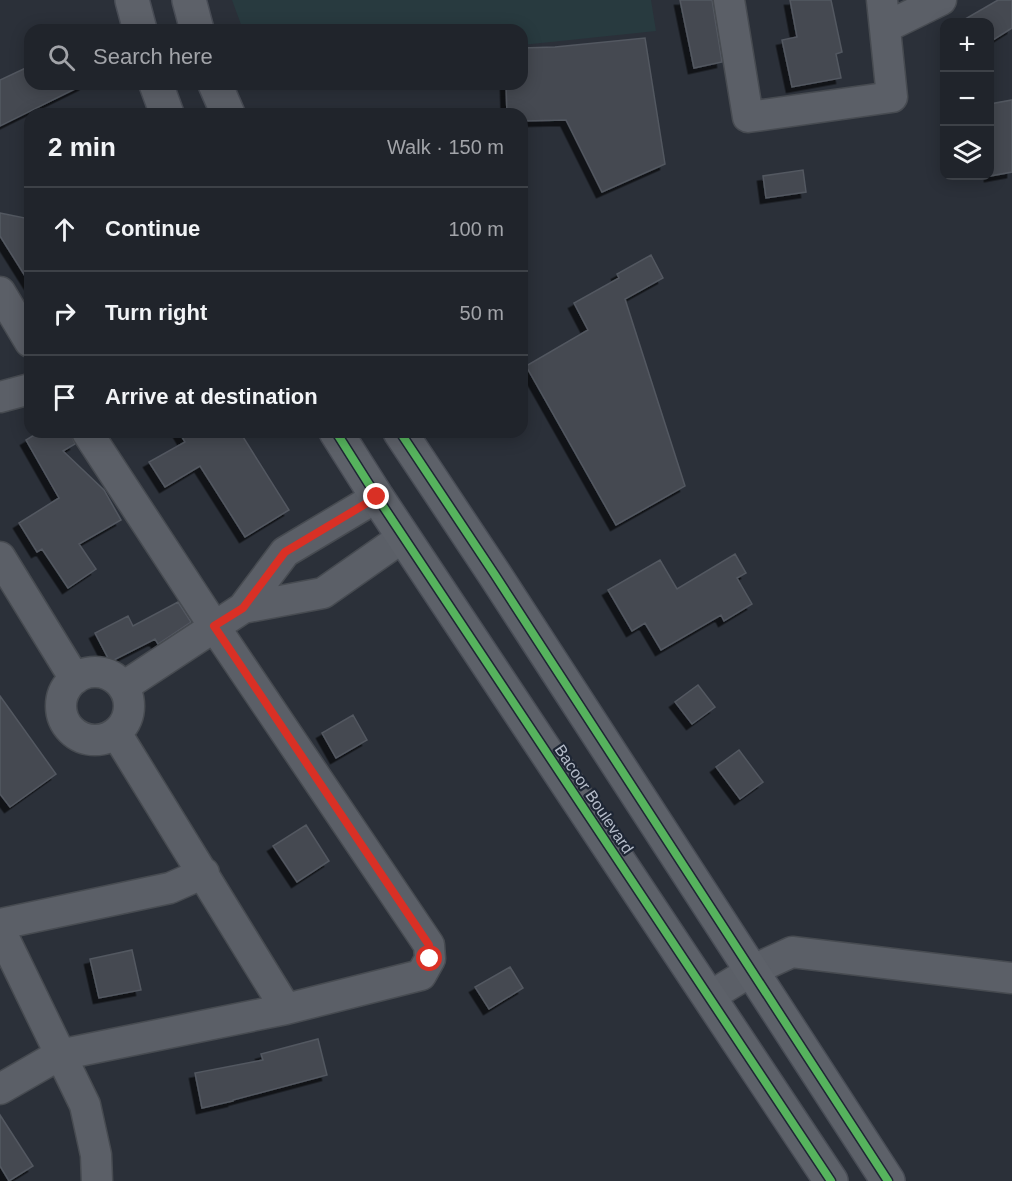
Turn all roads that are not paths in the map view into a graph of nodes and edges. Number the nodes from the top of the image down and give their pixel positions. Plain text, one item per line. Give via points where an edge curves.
1 (132, 0) edge
2 (189, 0) edge
3 (729, 0) edge
4 (941, 0) edge
5 (884, 14) edge
6 (138, 24) edge
7 (195, 24) edge
8 (158, 90) edge
9 (218, 90) edge
10 (165, 108) edge
11 (225, 108) edge
12 (0, 292) edge
13 (24, 332) edge
14 (24, 391) edge
15 (0, 397) edge
16 (91, 438) edge
17 (340, 438) edge
18 (404, 438) edge
19 (377, 497) junction
20 (403, 537) junction
21 (0, 557) edge
22 (243, 608) junction
23 (214, 626) junction
24 (75, 679) junction
25 (123, 687) junction
26 (116, 733) junction
27 (204, 873) junction
28 (0, 924) edge
29 (0, 930) edge
30 (753, 970) junction
31 (1012, 978) edge
32 (709, 997) junction
33 (286, 1009) junction
34 (59, 1055) junction
35 (0, 1089) edge
36 (97, 1181) edge
37 (831, 1181) edge
38 (888, 1181) edge

1 - 6 main road
2 - 7 main road
3 - 5 street via 748,117 892,97
4 - 5 street
8 - 10 main road
9 - 11 main road
12 - 13 street
14 - 15 street
16 - 23 street
17 - 19 main road, Bacoor Boulevard
18 - 30 main road
19 - 20 main road, Bacoor Boulevard
19 - 22 street via 285,552
20 - 22 street via 323,593
20 - 32 main road, Bacoor Boulevard
21 - 24 street
22 - 23 street
23 - 25 street
23 - 33 street via 429,945 430,959 421,975
24 - 25 street via 96,672 116,679
24 - 26 street via 62,696 62,717 68,727 85,739 107,738
25 - 26 street via 129,706 123,726
26 - 27 street
27 - 28 street via 170,888
27 - 33 street
29 - 34 street
30 - 31 street via 792,952
30 - 32 street
30 - 38 main road
32 - 37 main road, Bacoor Boulevard
33 - 34 street
34 - 35 street
34 - 36 street via 85,1105 96,1155

